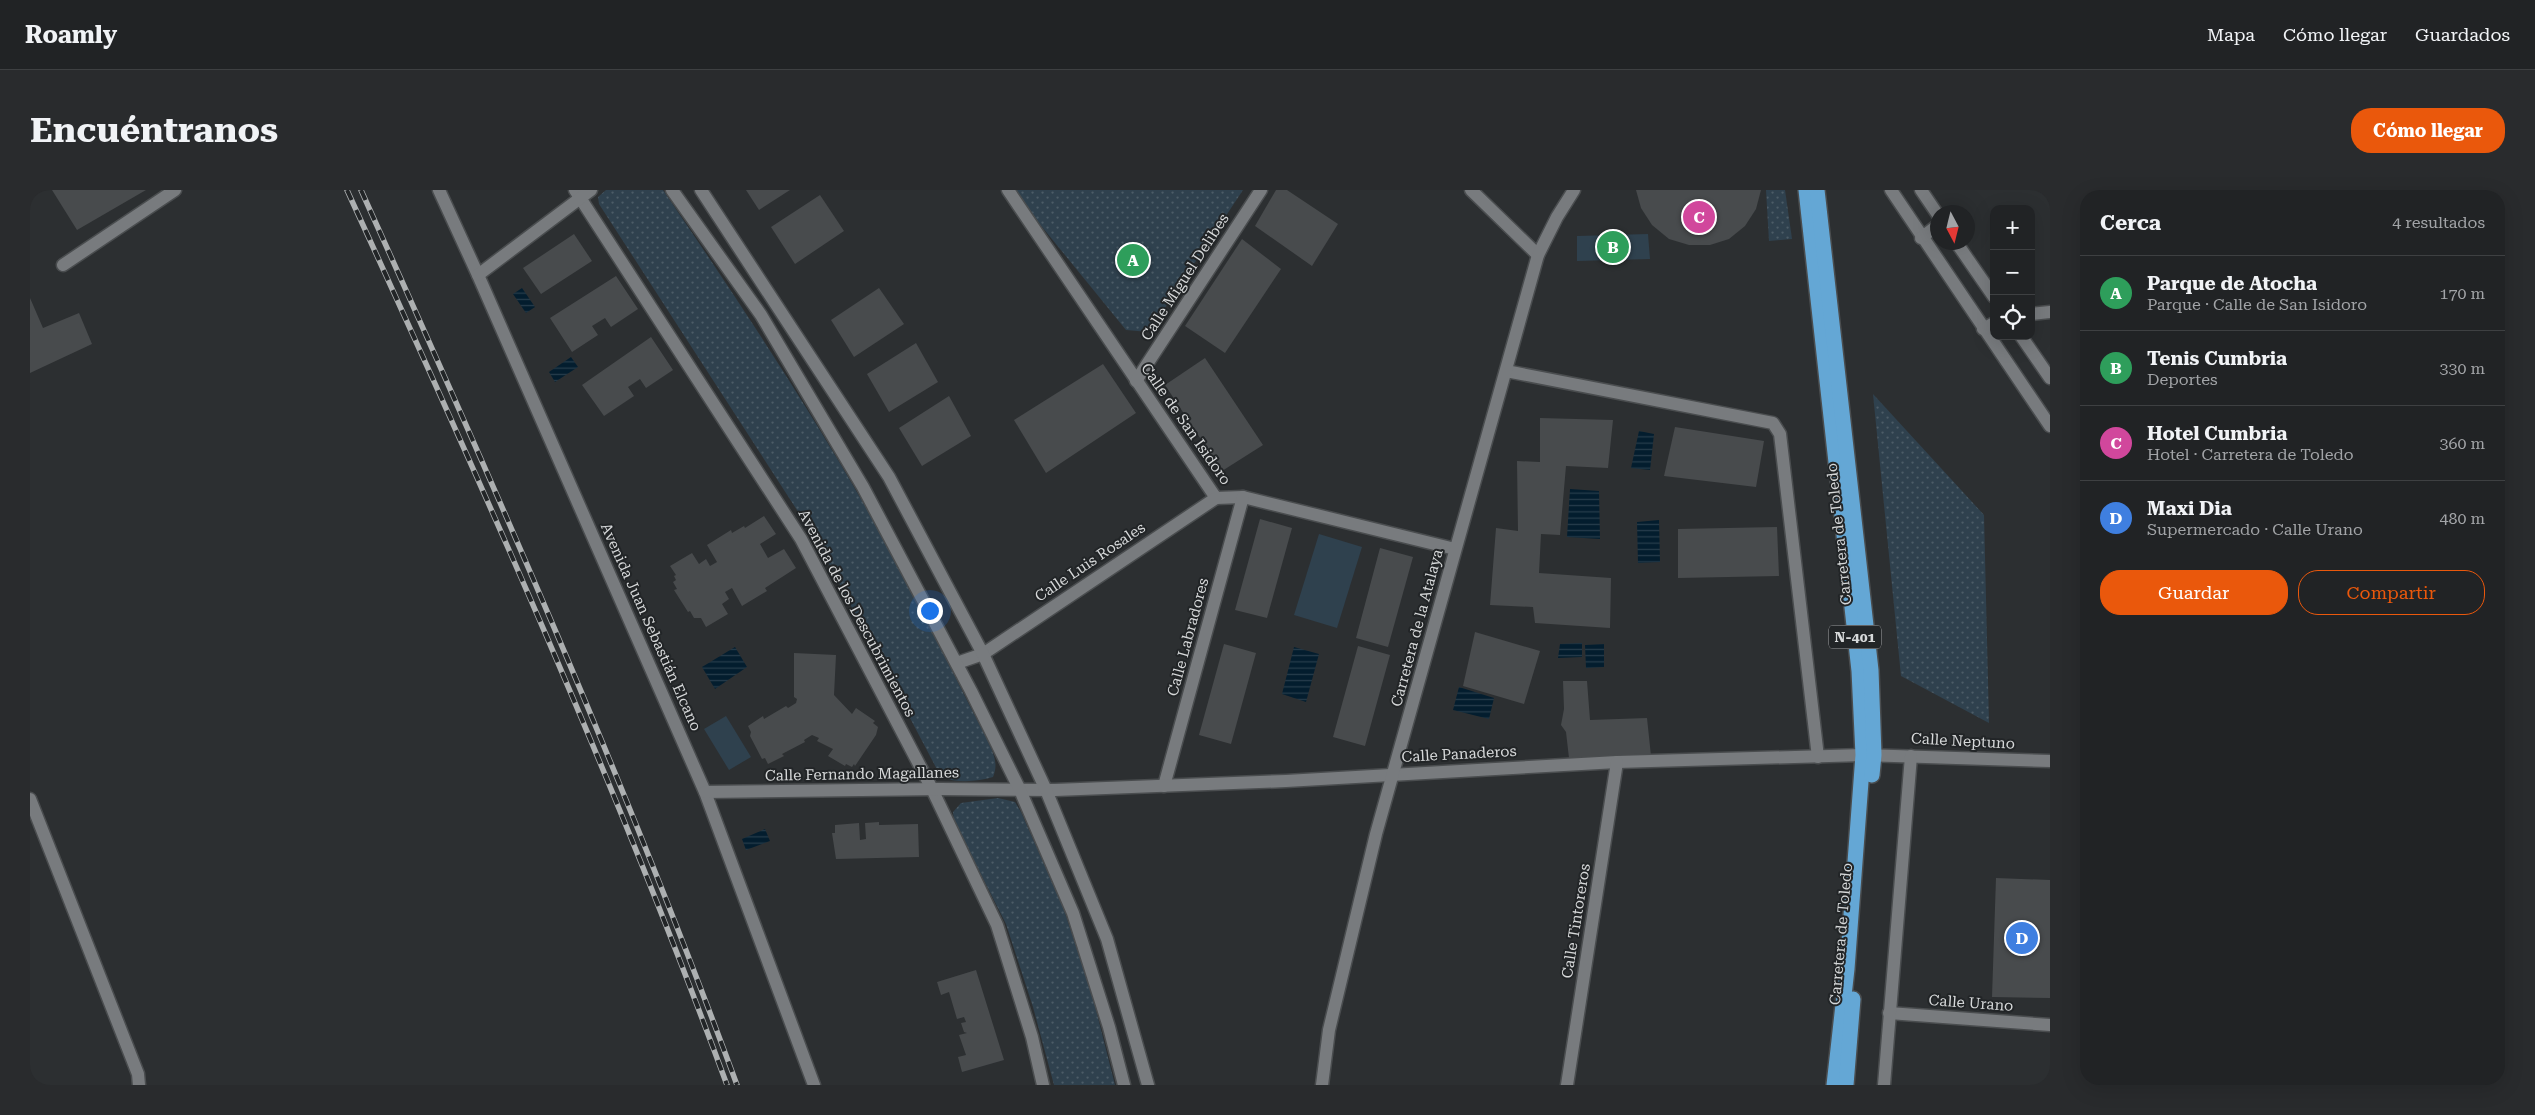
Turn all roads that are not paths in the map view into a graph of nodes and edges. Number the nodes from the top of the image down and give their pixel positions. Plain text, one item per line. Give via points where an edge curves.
1 (175, 190) edge
2 (439, 190) edge
3 (672, 190) edge
4 (702, 190) edge
5 (1008, 190) edge
6 (1261, 190) edge
7 (1472, 190) edge
8 (1574, 190) edge
9 (1806, 190) edge
10 (1817, 190) edge
11 (1890, 190) edge
12 (1921, 190) edge
13 (582, 193) edge
14 (1931, 205) edge
15 (1930, 231) edge
16 (1921, 238) junction
17 (1962, 250) edge
18 (1538, 255) junction
19 (63, 265) dead end
20 (478, 275) junction
21 (1993, 295) edge
22 (2050, 312) edge
23 (2035, 314) edge
24 (1988, 326) edge
25 (2024, 340) edge
26 (1506, 371) junction
27 (2050, 378) edge
28 (1136, 382) junction
29 (2050, 426) edge
30 (1243, 497) junction
31 (1216, 498) junction
32 (1456, 549) junction
33 (983, 654) junction
34 (957, 663) junction
35 (1869, 755) junction
36 (1911, 756) junction
37 (1818, 757) junction
38 (1617, 762) junction
39 (2050, 762) edge
40 (1394, 774) junction
41 (1164, 786) junction
42 (932, 789) junction
43 (1020, 790) junction
44 (1046, 790) junction
45 (706, 792) junction
46 (30, 799) edge
47 (1889, 1013) junction
48 (2050, 1025) edge
49 (139, 1085) edge
50 (814, 1085) edge
51 (1043, 1085) edge
52 (1124, 1085) edge
53 (1148, 1085) edge
54 (1322, 1085) edge
55 (1567, 1085) edge
56 (1834, 1085) edge
57 (1846, 1085) edge
58 (1884, 1085) edge

1 - 19 street
2 - 20 street, Avenida Juan Sebastián Elcano
3 - 34 street via 761,315 863,487
4 - 33 street via 889,477
5 - 28 street, Calle de San Isidoro
6 - 28 street, Calle Miguel Delibes
7 - 18 street
8 - 18 street, Carretera de la Atalaya
9 - 35 highway, N-401
10 - 35 highway, Carretera de Toledo / N-401 via 1871,670
11 - 16 street
12 - 14 street
13 - 20 street
13 - 42 street, Avenida de los Descubrimientos via 801,539
15 - 16 street
16 - 24 street
17 - 21 street
18 - 26 street, Carretera de la Atalaya
20 - 45 street, Avenida Juan Sebastián Elcano
22 - 23 street
24 - 29 street
25 - 27 street
26 - 32 street, Carretera de la Atalaya
26 - 37 street via 1772,423 1780,434
28 - 31 street, Calle de San Isidoro
30 - 31 street, Calle de San Isidoro
30 - 32 street, Calle de San Isidoro
30 - 41 street, Calle Labradores
31 - 33 street, Calle Luis Rosales
32 - 40 street, Carretera de la Atalaya
33 - 34 street, Calle Luis Rosales
33 - 44 street
34 - 43 street
35 - 36 street, Calle Neptuno
35 - 37 street, Calle Panaderos
35 - 56 highway, N-401
35 - 57 highway, Carretera de Toledo / N-401
36 - 39 street, Calle Neptuno
36 - 47 street
37 - 38 street, Calle Panaderos
38 - 40 street, Calle Panaderos
38 - 55 street, Calle Tintoreros
40 - 41 street, Calle Panaderos
40 - 54 street, Carretera de la Atalaya via 1353,926 1329,1030
41 - 44 street, Calle Panaderos
42 - 43 street, Calle Fernando Magallanes
42 - 45 street, Calle Fernando Magallanes
42 - 51 street, Avenida de los Descubrimientos via 998,925
43 - 44 street, Calle Fernando Magallanes
43 - 52 street via 1073,913
44 - 53 street via 1108,940
45 - 50 street, Avenida Juan Sebastián Elcano
46 - 49 street via 138,1074
47 - 48 street, Calle Urano
47 - 58 street

